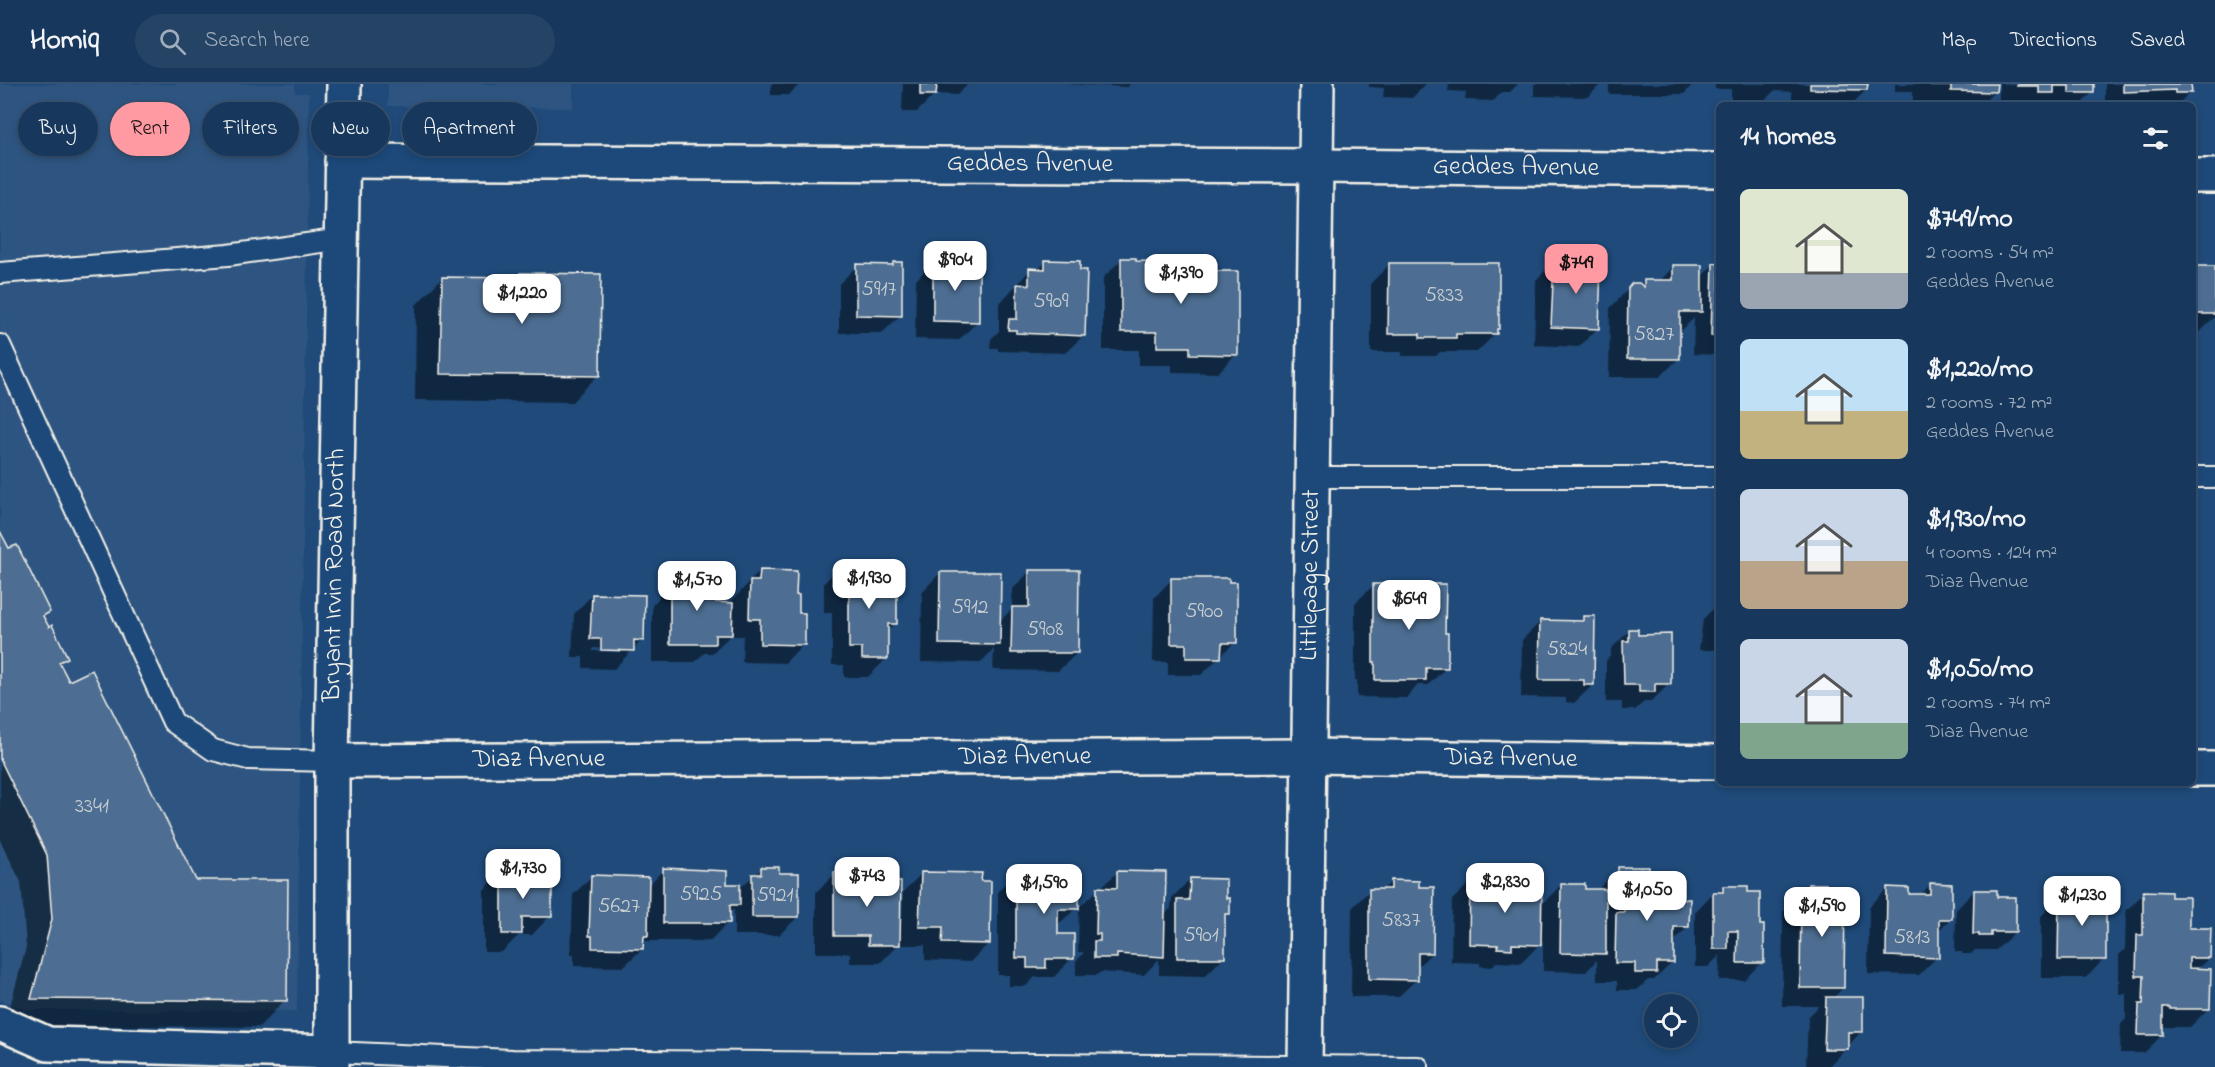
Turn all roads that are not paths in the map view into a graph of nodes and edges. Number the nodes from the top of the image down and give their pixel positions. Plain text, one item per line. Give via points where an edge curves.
1 (344, 84) edge
2 (1317, 84) edge
3 (342, 161) junction
4 (1316, 166) junction
5 (1716, 170) edge
6 (2196, 176) edge
7 (2215, 176) edge
8 (342, 239) junction
9 (0, 273) edge
10 (0, 345) edge
11 (1313, 477) junction
12 (1716, 477) edge
13 (2196, 477) edge
14 (2215, 477) edge
15 (1309, 756) junction
16 (332, 761) junction
17 (1716, 762) edge
18 (2196, 769) edge
19 (2215, 769) edge
20 (0, 1023) edge
21 (332, 1059) edge
22 (1305, 1066) edge
23 (1418, 1067) edge

1 - 3 street, Bryant Irvin Road North
2 - 4 street, Littlepage Street
3 - 4 street, Geddes Avenue
3 - 8 street, Bryant Irvin Road North
4 - 5 street, Geddes Avenue
4 - 11 street, Littlepage Street
6 - 7 street
8 - 9 lane via 228,255
8 - 16 street, Bryant Irvin Road North
10 - 16 lane via 173,722 213,750 248,759
11 - 12 lane
11 - 15 street, Littlepage Street
13 - 14 lane
15 - 16 street, Diaz Avenue
15 - 17 street, Diaz Avenue
15 - 22 street, Littlepage Street
16 - 21 street, Bryant Irvin Road North
18 - 19 street
20 - 21 street via 48,1044
21 - 22 lane
22 - 23 lane

